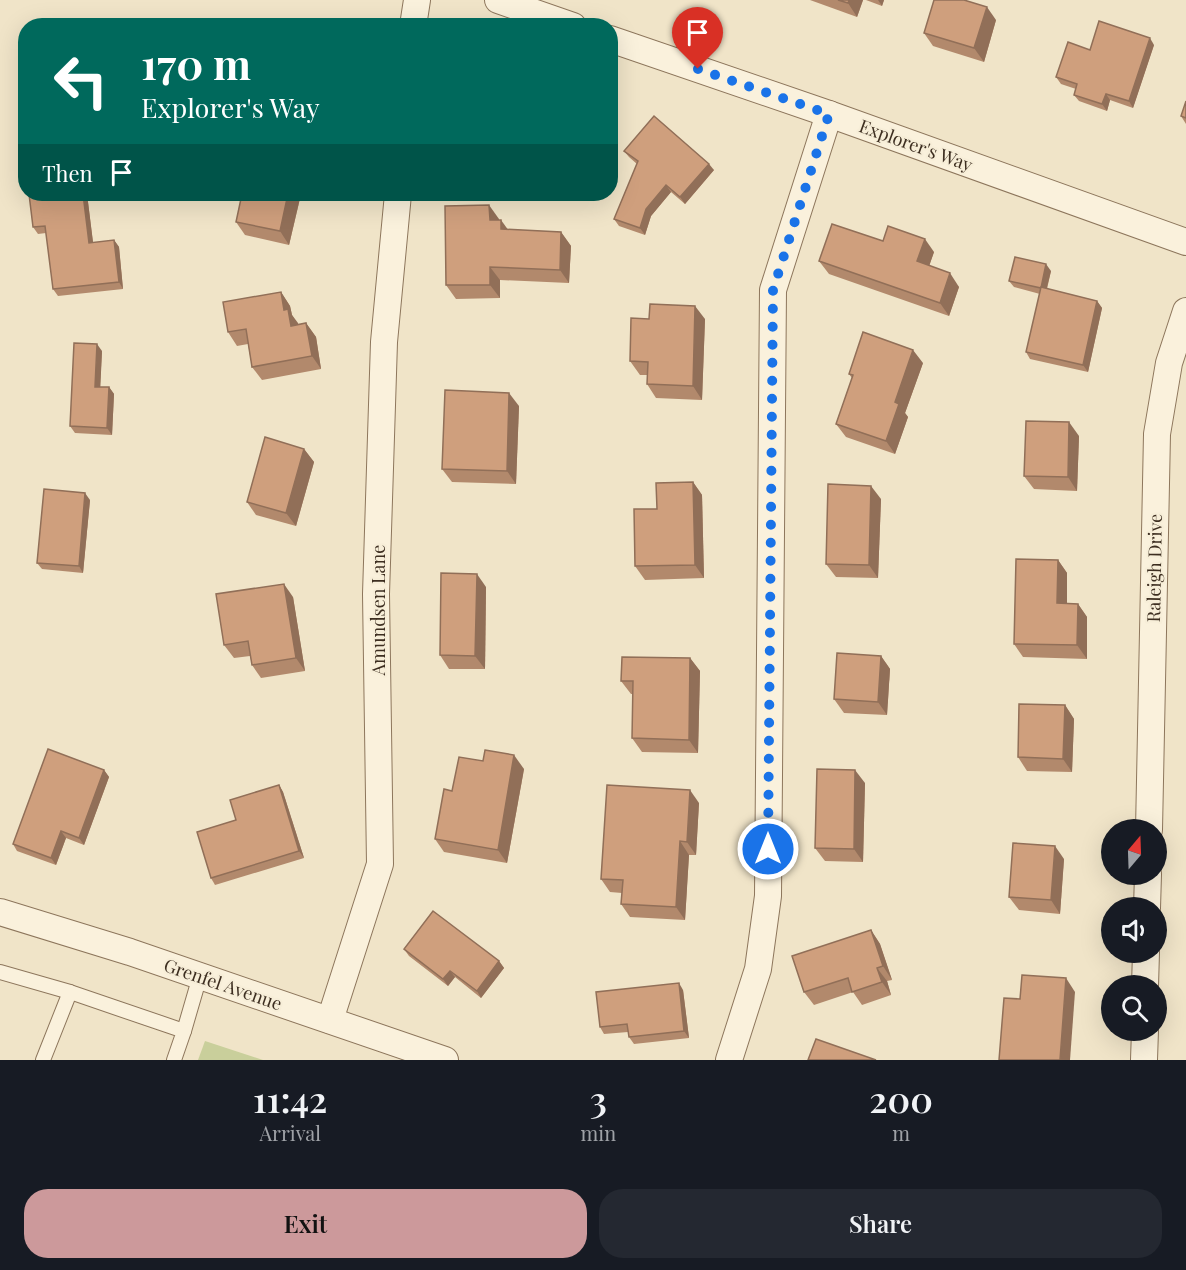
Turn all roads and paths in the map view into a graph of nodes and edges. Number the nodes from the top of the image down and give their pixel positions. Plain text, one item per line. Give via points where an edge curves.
1 (417, 0) edge
2 (498, 0) edge
3 (414, 18) edge
4 (550, 18) edge
5 (618, 42) edge
6 (829, 114) junction
7 (397, 201) edge
8 (1186, 242) edge
9 (1186, 311) edge
10 (1149, 819) edge
11 (0, 912) edge
12 (0, 972) edge
13 (200, 976) junction
14 (70, 992) junction
15 (330, 1020) junction
16 (184, 1030) junction
17 (1144, 1041) edge
18 (43, 1060) edge
19 (174, 1060) edge
20 (445, 1060) edge
21 (729, 1060) edge
22 (1144, 1060) edge

1 - 3 street
2 - 4 street
5 - 6 street, Explorer's Way
6 - 8 street, Explorer's Way
6 - 21 street via 773,290 768,896 758,969
7 - 15 street, Amundsen Lane via 384,342 376,594 380,864
9 - 10 street, Raleigh Drive via 1169,363 1157,434
11 - 13 street, Grenfel Avenue
12 - 14 lane
13 - 15 street, Grenfel Avenue
13 - 16 lane
14 - 16 lane
14 - 18 lane
15 - 20 street, Grenfel Avenue
16 - 19 lane
17 - 22 street

